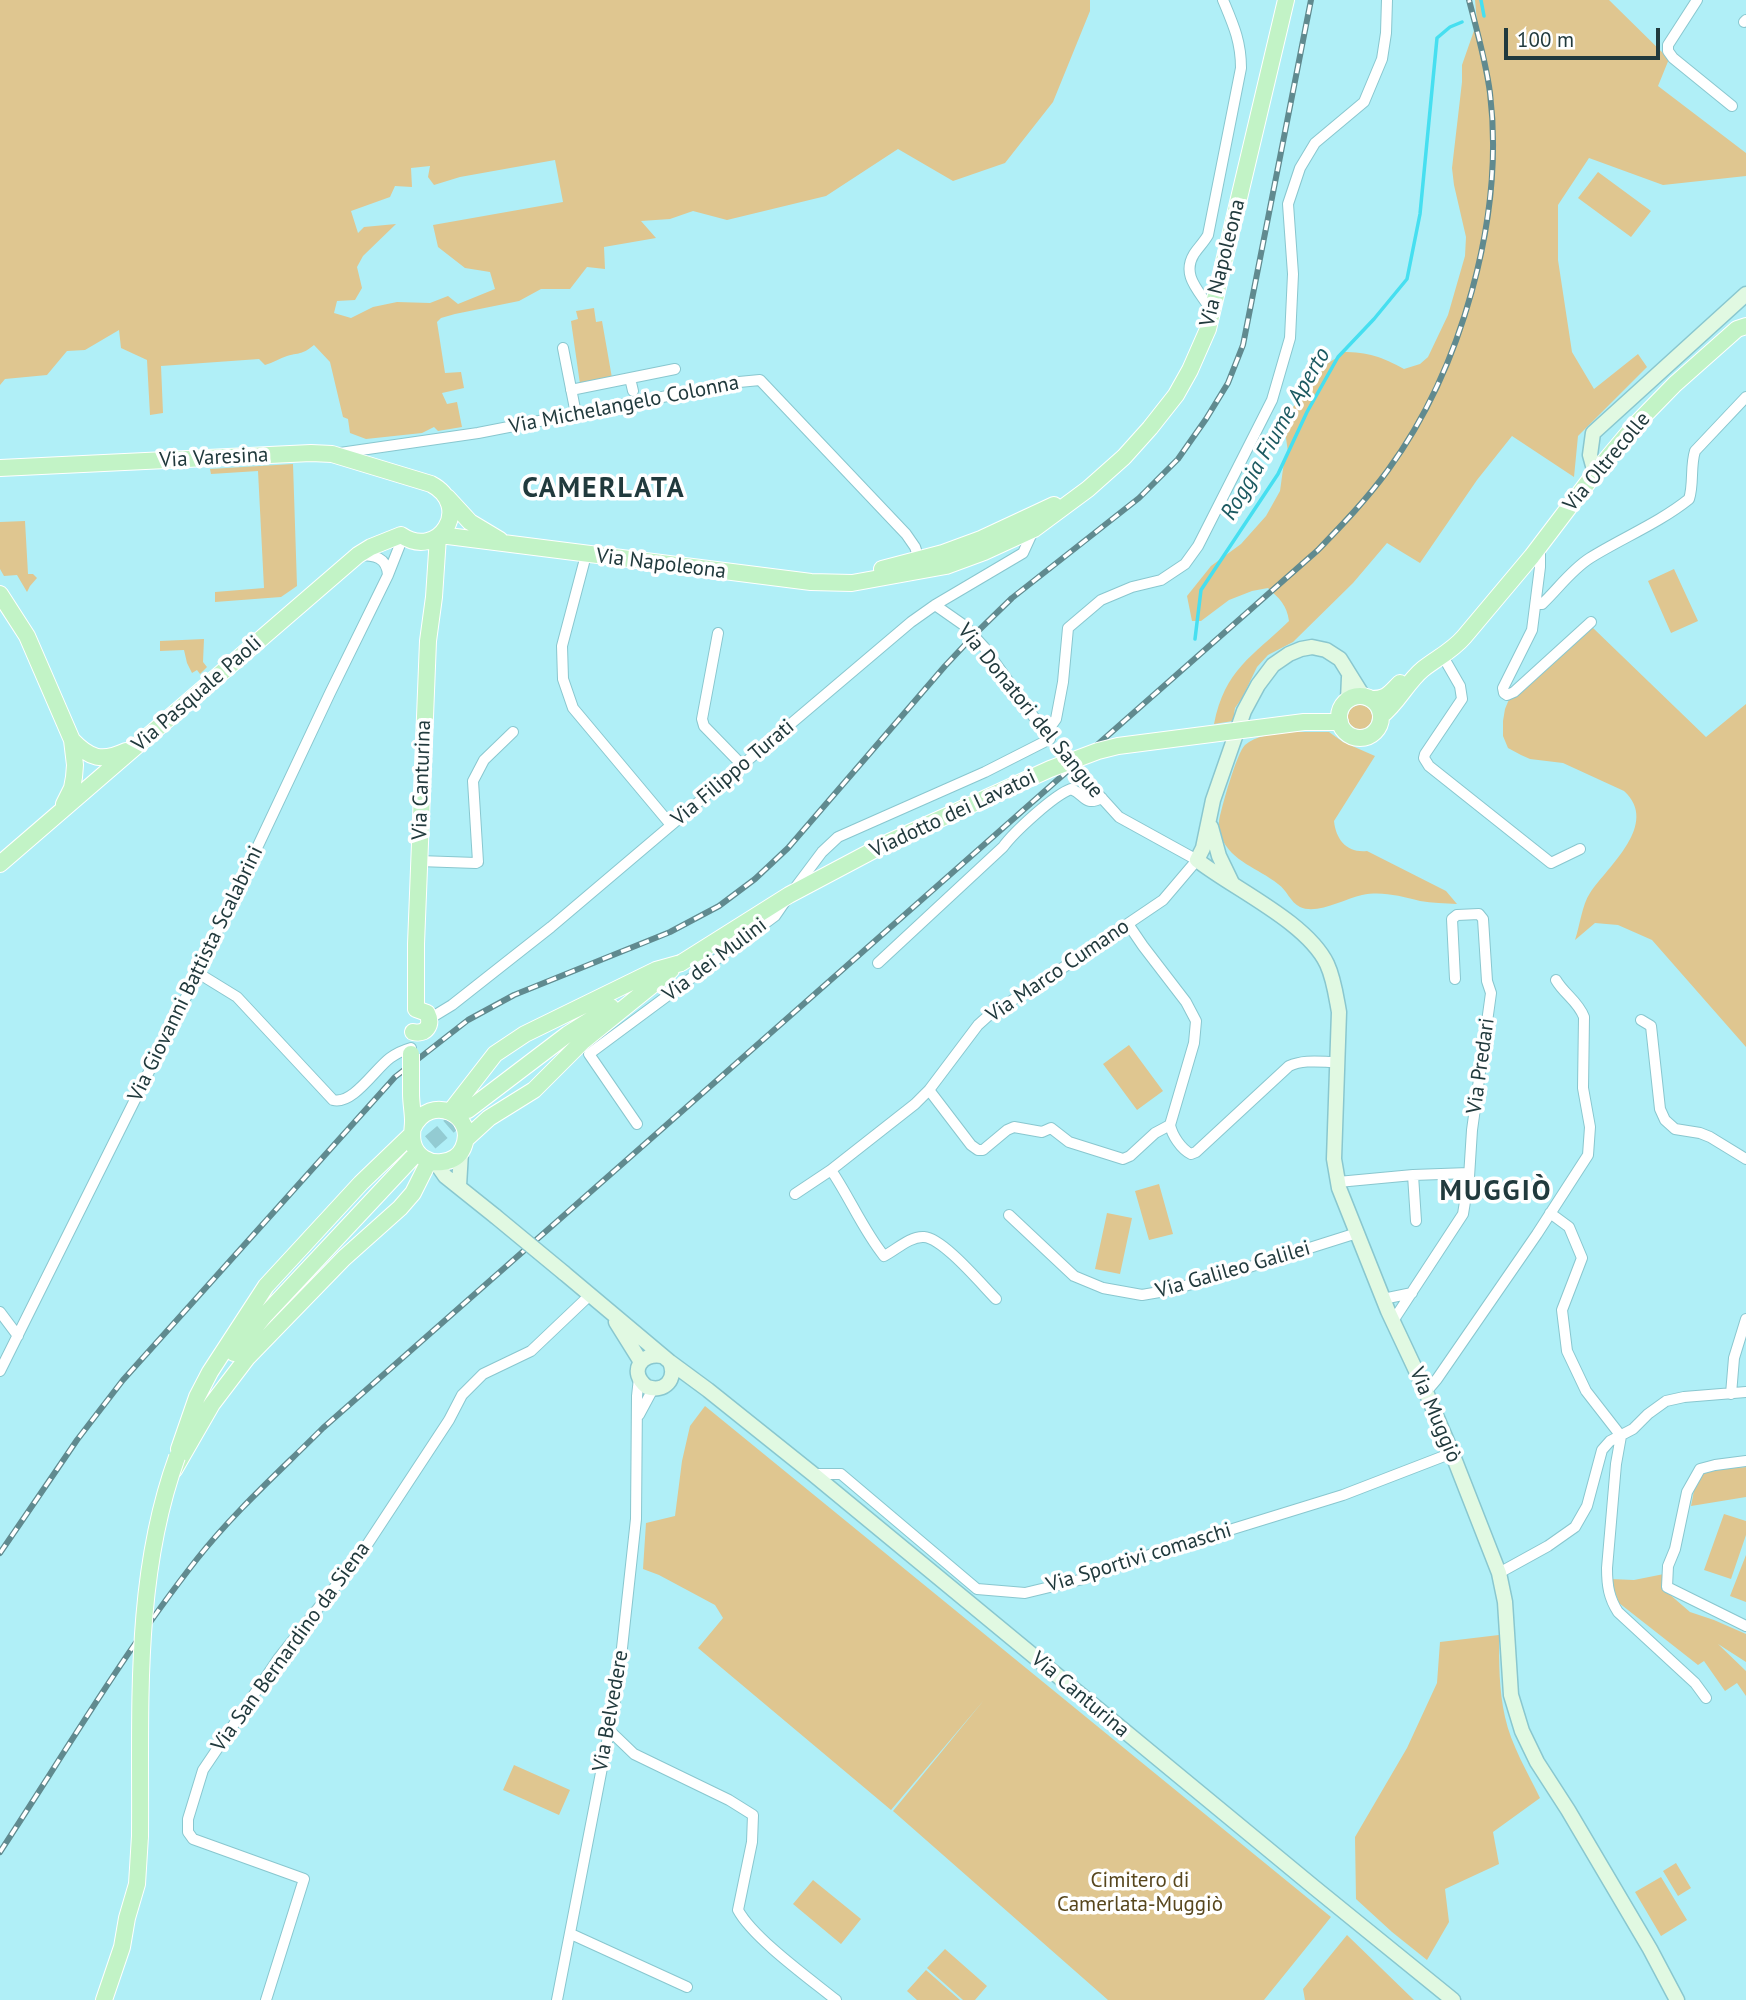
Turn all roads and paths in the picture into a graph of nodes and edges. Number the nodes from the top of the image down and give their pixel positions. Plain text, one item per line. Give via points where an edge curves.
1 (1223, 0) edge
2 (1286, 0) edge
3 (1387, 0) edge
4 (1697, 0) edge
5 (1732, 106) dead end
6 (1746, 294) edge
7 (1212, 312) junction
8 (1746, 326) edge
9 (562, 348) dead end
10 (675, 369) dead end
11 (630, 378) junction
12 (571, 390) junction
13 (633, 391) dead end
14 (1746, 397) edge
15 (576, 414) junction
16 (332, 454) junction
17 (0, 468) edge
18 (1595, 473) junction
19 (1087, 489) junction
20 (444, 493) junction
21 (1034, 529) junction
22 (402, 536) junction
23 (435, 541) junction
24 (511, 545) junction
25 (1540, 545) junction
26 (359, 555) junction
27 (586, 555) junction
28 (919, 559) junction
29 (388, 575) junction
30 (897, 576) junction
31 (811, 582) junction
32 (0, 594) edge
33 (935, 604) junction
34 (1536, 604) junction
35 (1591, 622) dead end
36 (718, 633) dead end
37 (1441, 653) junction
38 (1352, 705) junction
39 (1381, 716) junction
40 (1304, 722) joint
41 (513, 732) dead end
42 (1048, 736) junction
43 (72, 740) junction
44 (140, 743) junction
45 (742, 765) junction
46 (1101, 798) junction
47 (60, 813) junction
48 (1209, 816) junction
49 (671, 825) junction
50 (1580, 849) dead end
51 (1197, 860) junction
52 (419, 861) junction
53 (0, 864) edge
54 (1233, 884) junction
55 (1128, 924) junction
56 (681, 963) junction
57 (878, 963) dead end
58 (198, 973) junction
59 (1455, 979) dead end
60 (1556, 980) dead end
61 (423, 1014) junction
62 (1641, 1020) dead end
63 (411, 1044) junction
64 (1337, 1062) junction
65 (929, 1090) junction
66 (411, 1093) junction
67 (433, 1110) junction
68 (468, 1110) tunnel mouth
69 (450, 1112) junction
70 (637, 1124) dead end
71 (1170, 1125) junction
72 (413, 1131) junction
73 (463, 1146) junction
74 (412, 1158) tunnel mouth
75 (1746, 1159) edge
76 (433, 1162) junction
77 (831, 1170) junction
78 (1469, 1173) junction
79 (1413, 1175) junction
80 (1338, 1182) junction
81 (459, 1186) junction
82 (795, 1194) dead end
83 (1550, 1213) junction
84 (1009, 1214) dead end
85 (1416, 1221) dead end
86 (1357, 1233) junction
87 (1412, 1293) junction
88 (590, 1295) junction
89 (996, 1299) dead end
90 (1383, 1299) junction
91 (610, 1311) junction
92 (0, 1312) edge
93 (1746, 1320) edge
94 (1393, 1321) junction
95 (18, 1336) junction
96 (666, 1359) junction
97 (641, 1362) junction
98 (0, 1371) edge
99 (639, 1378) junction
100 (671, 1380) junction
101 (653, 1389) junction
102 (708, 1390) junction
103 (1426, 1392) junction
104 (1746, 1392) edge
105 (1731, 1394) junction
106 (204, 1400) junction
107 (637, 1419) junction
108 (1621, 1436) junction
109 (1452, 1453) junction
110 (1746, 1461) edge
111 (813, 1474) junction
112 (169, 1479) junction
113 (1499, 1573) junction
114 (1746, 1626) edge
115 (1706, 1698) dead end
116 (608, 1729) junction
117 (570, 1934) junction
118 (687, 1987) dead end
119 (104, 2000) edge
120 (266, 2000) edge
121 (557, 2000) edge
122 (836, 2000) edge
123 (1453, 2000) edge
124 (1677, 2000) edge

1 - 7 street via 1241,48 1241,68 1208,235 1190,268 1192,283
2 - 7 main road, Via Napoleona
3 - 42 street via 1382,59 1364,102 1315,143 1300,168 1289,204 1290,338 1272,400 1185,564 1161,580 1101,600 1068,628 1063,682
4 - 5 street via 1668,51
6 - 18 street via 1593,433 1590,455
7 - 19 main road, Via Napoleona via 1190,370 1175,395 1125,457
8 - 18 main road, Via Oltrecolle via 1675,384
9 - 12 street
10 - 11 street
11 - 12 street
11 - 13 street
12 - 15 street
14 - 34 street via 1695,451 1689,499 1578,566 1542,604
15 - 16 street, Via Michelangelo Colonna
15 - 28 street, Via Michelangelo Colonna via 760,380 905,534
16 - 17 main road, Via Varesina
16 - 20 main road, Via Varesina
18 - 25 main road, Via Oltrecolle
19 - 21 main road, Via Napoleona via 1042,515
19 - 28 main road, Via Napoleona via 981,538
20 - 23 main road, Via Canturina via 451,512
20 - 24 main road, Via Napoleona via 470,522
21 - 30 main road, Via Napoleona via 946,566
21 - 33 street, Via Filippo Turati via 1023,553
22 - 23 main road, Via Napoleona
22 - 26 main road, Via Pasquale Paoli
22 - 29 street, Via Giovanni Battista Scalabrini
23 - 24 main road, Via Napoleona
23 - 52 main road, Via Canturina
24 - 27 main road, Via Napoleona
25 - 34 street
25 - 37 main road, Via Oltrecolle via 1464,637
26 - 29 street via 381,559
26 - 44 main road, Via Pasquale Paoli
27 - 31 main road, Via Napoleona
27 - 49 street via 562,646 563,679 573,708
28 - 30 main road, Via Napoleona
28 - 31 main road, Via Napoleona
29 - 58 street, Via Giovanni Battista Scalabrini
30 - 31 main road, Via Napoleona via 852,583
32 - 43 main road via 31,643
33 - 42 street, Via Donatori del Sangue, bridge via 984,647
33 - 45 street, Via Filippo Turati
34 - 35 street via 1532,630 1503,688 1507,695
36 - 45 street via 702,719
37 - 38 main road, Via Oltrecolle via 1418,663 1388,696
37 - 39 main road, Via Oltrecolle
37 - 50 street via 1460,685 1462,699 1425,754 1429,766 1551,863
38 - 39 main road via 1378,706
38 - 39 main road via 1347,734 1354,737 1376,731
38 - 40 main road, Via Oltrecolle
38 - 48 street via 1349,677 1340,659 1322,648 1301,649 1273,665 1244,711
40 - 56 main road, Viadotto dei Lavatoi, bridge via 1118,746 1050,769 878,848 789,895
41 - 52 street via 484,760 473,781 478,862
42 - 46 street, Via Donatori del Sangue, bridge
42 - 70 street, Via dei Mulini via 985,772 838,837 775,916 589,1054
43 - 44 main road via 81,750 103,758
43 - 47 main road via 74,777
44 - 47 main road, Via Pasquale Paoli
45 - 49 street, Via Filippo Turati
46 - 51 street, Via Donatori del Sangue via 1119,817
46 - 57 street via 1088,801 1071,789 1058,796
47 - 53 main road, Via Pasquale Paoli
48 - 51 street
48 - 54 street via 1222,865
49 - 61 street, Via Filippo Turati via 506,964 452,1005
51 - 54 street, Via Muggiò
51 - 55 street, Via Marco Cumano via 1163,900
52 - 61 main road, Via Canturina via 415,971
54 - 64 street, Via Muggiò via 1297,928 1327,963 1339,1012
55 - 65 street, Via Marco Cumano via 988,1016
55 - 71 street via 1196,1021
56 - 68 main road via 568,1034
56 - 69 main road via 656,970 525,1034 495,1054
56 - 73 main road via 582,1042 534,1090 489,1118
58 - 63 street via 237,997 333,1100 346,1099
58 - 95 street, Via Giovanni Battista Scalabrini
59 - 78 street, Via Predari via 1452,919 1479,914 1491,993
60 - 83 street via 1584,1017 1583,1088 1590,1127 1588,1154
61 - 63 main road, Via Canturina via 409,1013 406,1018
62 - 75 street via 1651,1026 1665,1121 1675,1129 1710,1137
63 - 66 main road, bridge
64 - 71 street via 1289,1066 1191,1154
64 - 80 street, Via Muggiò via 1334,1159
65 - 71 street via 978,1150 1014,1127 1042,1132 1051,1128 1069,1142 1124,1159
65 - 77 street, Via Marco Cumano
66 - 67 main road
66 - 72 main road
67 - 69 main road
67 - 72 main road via 421,1116
69 - 73 main road via 463,1123
72 - 76 main road via 416,1151
72 - 106 main road via 266,1286 210,1372
73 - 76 main road via 450,1161
73 - 81 street
74 - 106 main road via 265,1315
76 - 81 street, Via Canturina
76 - 106 main road via 400,1208
77 - 82 street, Via Marco Cumano
77 - 89 street via 884,1256 924,1237 940,1243
78 - 79 street
78 - 87 street, Via Predari via 1463,1214
79 - 80 street
79 - 85 street
80 - 86 street, Via Muggiò
81 - 88 street, Via Canturina, bridge
83 - 103 street
83 - 108 street via 1569,1227 1582,1258 1562,1310 1567,1352 1586,1391
84 - 86 street, Via Galileo Galilei via 1074,1276 1103,1288 1142,1295 1207,1280
86 - 90 street, Via Muggiò
87 - 90 street
87 - 94 street, Via Predari
88 - 91 street, Via Canturina
88 - 120 street, Via San Bernardino da Siena via 531,1351 484,1374 462,1395 361,1553 263,1680 203,1770 188,1819 188,1832 196,1841 304,1879
90 - 94 street, Via Muggiò
91 - 96 street, Via Canturina
91 - 97 street, Via Canturina
92 - 95 street
93 - 105 street via 1734,1359
94 - 103 street, Via Muggiò
95 - 98 street, Via Giovanni Battista Scalabrini
96 - 97 street via 654,1354
96 - 100 street via 672,1368
96 - 102 street, Via Canturina
97 - 99 street
99 - 101 street
99 - 107 street, Via Belvedere
100 - 101 street via 665,1387
100 - 102 street, Via Canturina
101 - 107 street, Via Belvedere
102 - 111 street, Via Canturina
103 - 109 street, Via Muggiò
104 - 105 street
105 - 108 street via 1666,1401
106 - 112 main road, bridge
106 - 112 main road, bridge
107 - 116 street, Via Belvedere via 636,1519 618,1685
108 - 113 street via 1602,1450 1587,1506 1576,1527
108 - 115 street via 1607,1569 1610,1600
109 - 111 street, Via Sportivi comaschi via 1343,1495 1025,1593 977,1589 841,1475
109 - 113 street, Via Muggiò
110 - 114 street via 1700,1469 1687,1492 1667,1587
111 - 123 street, Via Canturina
112 - 119 main road, bridge via 153,1541 144,1612 137,1884
113 - 124 street, Via Muggiò via 1506,1602 1511,1695 1522,1731
116 - 117 street, Via Belvedere
116 - 122 street via 634,1754 753,1815 738,1910 775,1949
117 - 118 street
117 - 121 street, Via Belvedere

